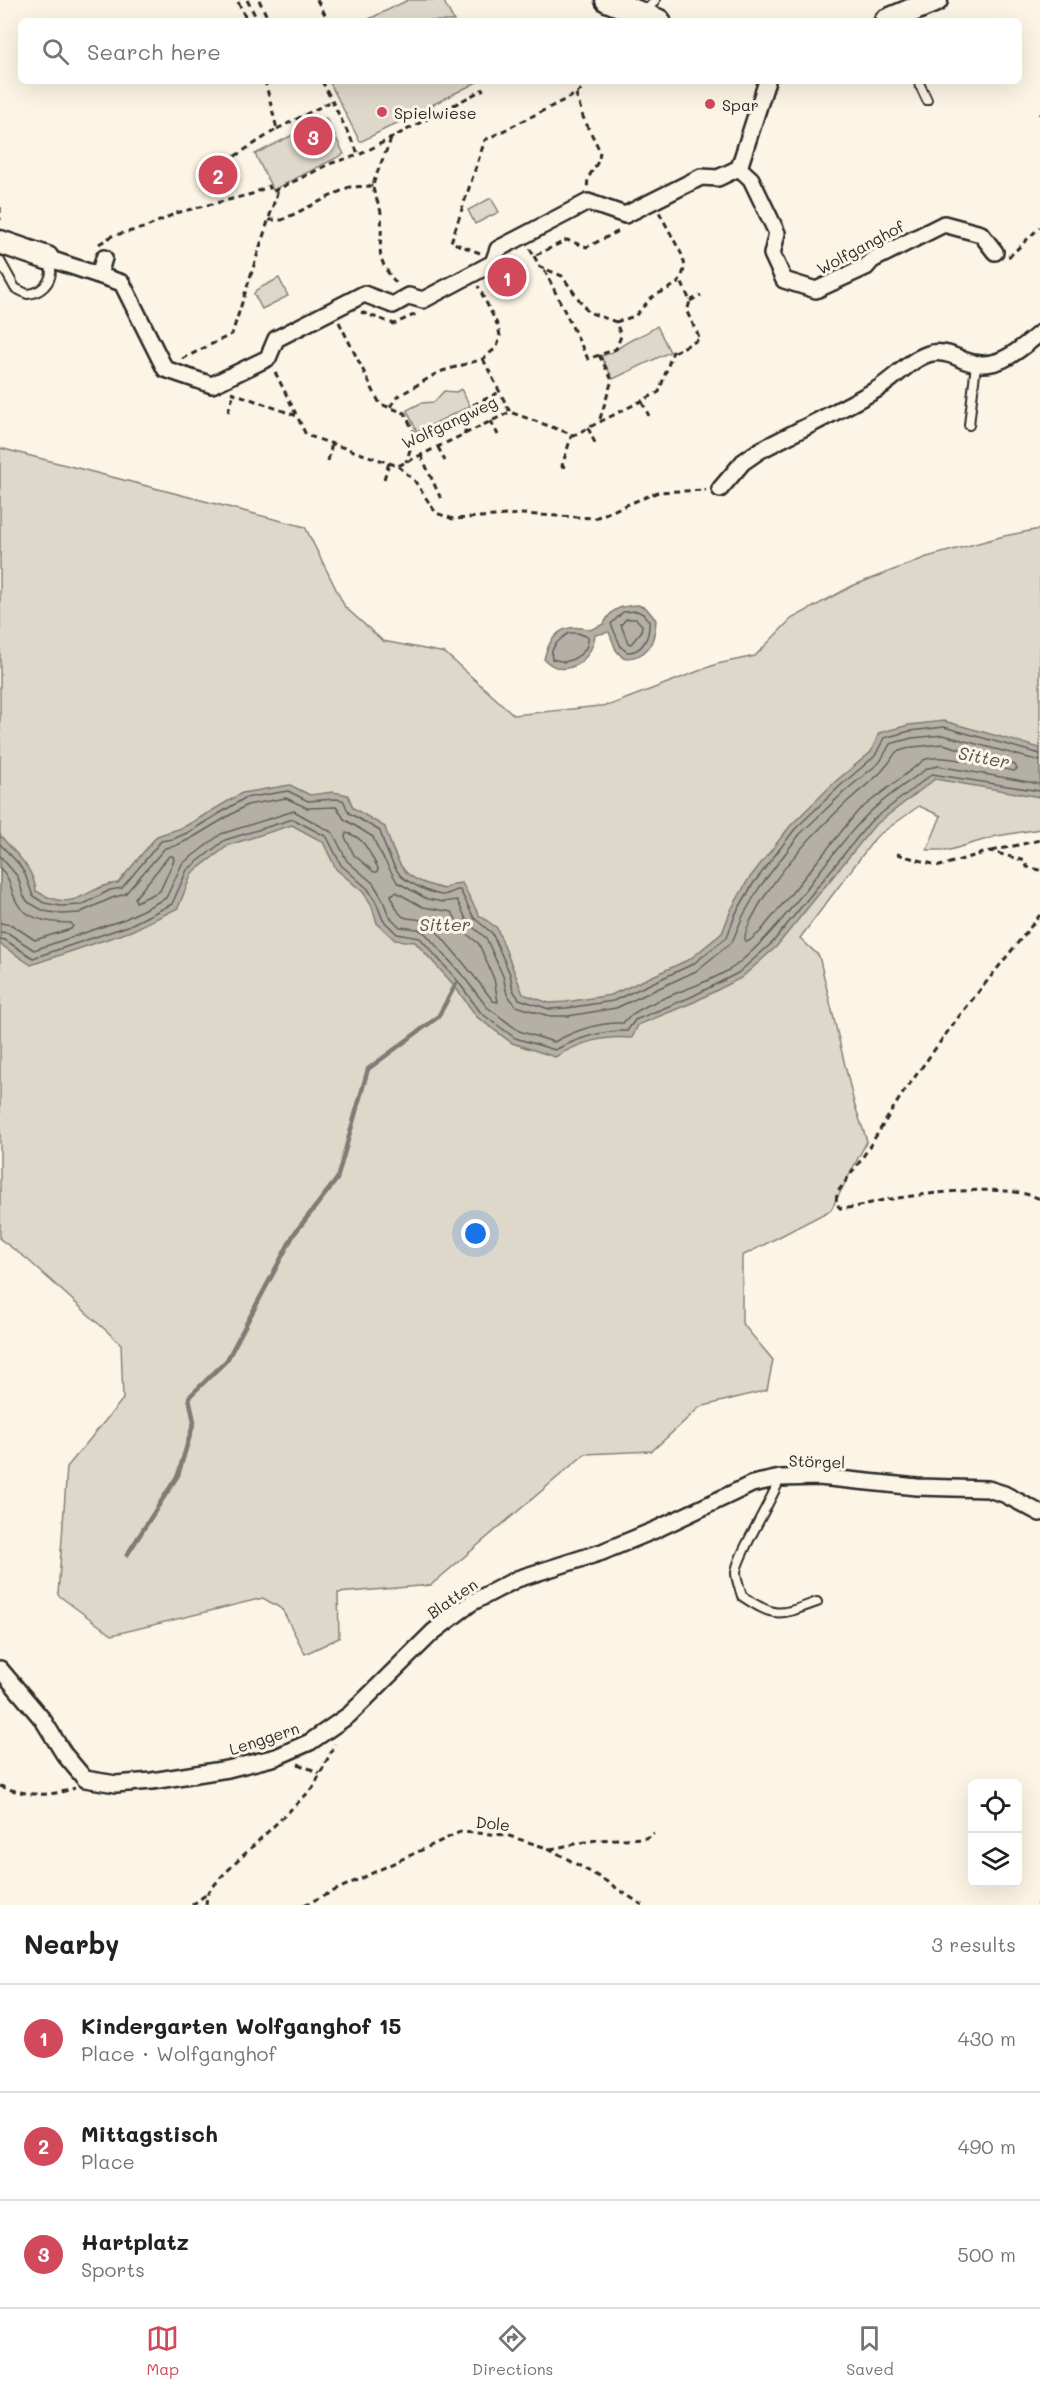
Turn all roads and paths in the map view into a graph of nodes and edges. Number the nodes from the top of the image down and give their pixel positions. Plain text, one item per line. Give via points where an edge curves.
1 (247, 0) edge
2 (259, 0) edge
3 (317, 0) edge
4 (607, 0) edge
5 (936, 0) edge
6 (238, 2) dead end
7 (653, 12) edge
8 (246, 18) edge
9 (256, 18) edge
10 (268, 18) edge
11 (326, 18) edge
12 (896, 18) edge
13 (267, 84) edge
14 (324, 84) edge
15 (585, 84) edge
16 (766, 84) edge
17 (919, 84) edge
18 (484, 89) dead end
19 (576, 94) junction
20 (927, 100) dead end
21 (332, 101) junction
22 (277, 129) junction
23 (392, 138) junction
24 (359, 155) junction
25 (226, 162) dead end
26 (739, 168) junction
27 (587, 185) dead end
28 (373, 186) junction
29 (278, 190) junction
30 (0, 207) edge
31 (649, 216) dead end
32 (0, 220) edge
33 (270, 220) junction
34 (628, 226) dead end
35 (1040, 227) edge
36 (0, 242) edge
37 (522, 252) dead end
38 (995, 252) joint
39 (534, 256) junction
40 (47, 258) junction
41 (104, 258) dead end
42 (495, 258) junction
43 (0, 261) edge
44 (544, 268) junction
45 (92, 273) junction
46 (680, 281) junction
47 (478, 286) dead end
48 (409, 296) junction
49 (701, 296) dead end
50 (690, 301) junction
51 (333, 310) junction
52 (616, 322) junction
53 (1040, 333) edge
54 (599, 355) junction
55 (268, 358) junction
56 (483, 359) junction
57 (181, 360) dead end
58 (976, 364) junction
59 (212, 385) junction
60 (500, 392) junction
61 (234, 393) junction
62 (642, 402) junction
63 (390, 408) junction
64 (228, 412) dead end
65 (510, 412) junction
66 (297, 416) junction
67 (649, 416) dead end
68 (491, 421) junction
69 (599, 422) junction
70 (969, 424) dead end
71 (588, 428) junction
72 (572, 434) junction
73 (464, 435) junction
74 (498, 435) dead end
75 (332, 443) junction
76 (595, 443) dead end
77 (438, 447) junction
78 (421, 455) junction
79 (328, 461) dead end
80 (445, 461) dead end
81 (406, 462) junction
82 (388, 463) junction
83 (398, 466) junction
84 (565, 467) dead end
85 (384, 479) dead end
86 (720, 489) joint
87 (443, 495) dead end
88 (1040, 840) edge
89 (990, 851) junction
90 (897, 854) dead end
91 (1040, 870) edge
92 (1040, 915) edge
93 (1040, 1199) edge
94 (780, 1478) junction
95 (1040, 1513) edge
96 (602, 1552) joint
97 (817, 1602) dead end
98 (0, 1669) edge
99 (349, 1715) junction
100 (85, 1779) junction
101 (0, 1786) edge
102 (654, 1833) dead end
103 (550, 1849) junction
104 (207, 1893) junction
105 (1040, 1901) edge
106 (192, 1905) edge
107 (206, 1905) edge
108 (304, 1905) edge
109 (642, 1905) edge
110 (1037, 1905) edge

1 - 9 path
2 - 10 path
3 - 11 path
4 - 7 street
5 - 12 street
6 - 8 path
13 - 22 path
14 - 21 path
15 - 19 path
16 - 26 street
17 - 20 lane
18 - 23 path
19 - 27 path via 600,151
19 - 42 path via 485,140 451,242
21 - 22 path
21 - 24 path
22 - 25 path
23 - 24 path
23 - 28 path
24 - 29 path via 332,163
26 - 38 street, Wolfganghof via 751,180 777,233 772,254 784,280 816,290 944,224 981,234
26 - 42 street via 718,178 701,177 625,215 588,202 498,249
28 - 33 path via 349,187 282,220
28 - 48 path via 381,213 381,259
29 - 33 path
29 - 45 path via 272,192 269,186 112,236 95,249
30 - 32 path
31 - 46 path via 659,211 682,255 685,266
33 - 57 path via 232,334
34 - 39 path via 587,247 567,240
35 - 38 path via 1010,256
36 - 40 street
37 - 39 path via 530,248
39 - 44 path
40 - 43 lane via 49,281 41,291 27,294 15,288
40 - 45 street
41 - 45 street
42 - 48 street via 493,263 423,300
44 - 52 path via 562,276 588,312
44 - 54 path via 588,359
45 - 59 street via 122,283 165,369
46 - 50 path
46 - 52 path via 652,297 634,316
47 - 56 path via 500,331 497,347
48 - 51 street via 393,305 364,294
49 - 50 path
50 - 62 path via 687,312 700,339 673,352 659,392
51 - 55 street via 276,339
51 - 63 path via 380,404
52 - 54 path via 621,336 618,346
53 - 58 street via 996,363
54 - 69 path via 612,380
55 - 59 street
55 - 66 path, Wolfgangweg
56 - 60 path
56 - 63 path via 439,372 397,397
58 - 70 lane
58 - 86 street via 946,353 919,358 876,390 759,451
59 - 61 path
60 - 65 path
60 - 73 path via 473,404
61 - 64 path
61 - 66 path
62 - 67 path
62 - 69 path
63 - 81 path via 405,413 415,435
65 - 68 path, Wolfgangweg
65 - 72 path, Wolfgangweg
66 - 75 path, Wolfgangweg via 306,435
68 - 73 path, Wolfgangweg
68 - 74 path
69 - 71 path
71 - 72 path
71 - 76 path
72 - 84 path via 562,466
73 - 77 path, Wolfgangweg
75 - 79 path
75 - 82 path, Wolfgangweg
77 - 78 path, Wolfgangweg
77 - 80 path
78 - 81 path, Wolfgangweg
78 - 87 path via 440,497
81 - 83 path, Wolfgangweg
82 - 83 path, Wolfgangweg
82 - 85 path
83 - 86 path via 414,480 436,513 453,519 521,514 595,518 657,492
88 - 89 path
89 - 90 path via 940,866
89 - 91 path via 1025,861 1027,867
92 - 93 path via 901,1096 837,1193 836,1203 840,1208 850,1209 898,1198 1003,1190
94 - 95 street, Störgel via 819,1477 917,1487 988,1489
94 - 96 street, Störgel via 752,1485
94 - 97 lane via 736,1572 742,1596 760,1609 782,1614
96 - 99 street, Blatten via 517,1579 471,1603 433,1632
98 - 100 street
99 - 100 street, Lenggern via 310,1742 228,1769 152,1782 116,1784
99 - 104 path via 313,1788
100 - 101 path via 79,1786 60,1793 20,1794
102 - 103 path via 646,1838 596,1840
103 - 108 path, Dole via 506,1835 460,1832
103 - 109 path, Dole
104 - 106 path
104 - 107 path
105 - 110 path

